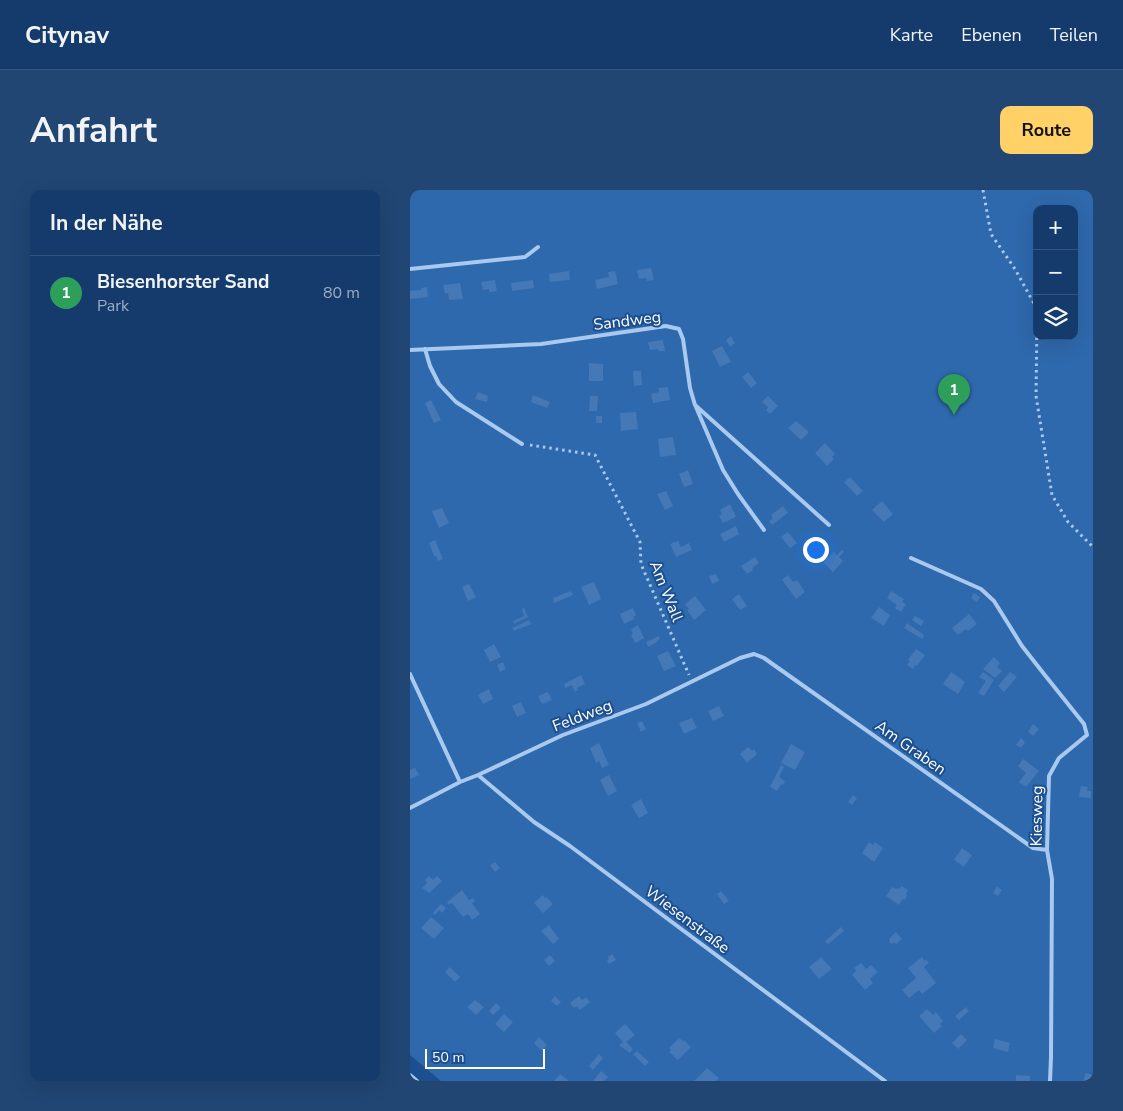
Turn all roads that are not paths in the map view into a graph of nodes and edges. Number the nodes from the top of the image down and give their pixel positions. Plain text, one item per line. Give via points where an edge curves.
1 (538, 247) dead end
2 (410, 269) edge
3 (410, 350) edge
4 (424, 350) junction
5 (695, 405) junction
6 (522, 444) road end
7 (829, 525) dead end
8 (764, 530) dead end
9 (911, 558) dead end
10 (764, 658) joint
11 (410, 674) edge
12 (478, 775) junction
13 (460, 782) junction
14 (410, 808) edge
15 (1047, 850) junction
16 (410, 1075) edge
17 (417, 1081) edge
18 (885, 1081) edge
19 (1050, 1081) edge

1 - 2 lane via 525,257
3 - 4 lane, Sandweg
4 - 5 lane, Sandweg via 541,344 666,326 679,329 683,339
4 - 6 lane via 439,384 456,402
5 - 7 lane
5 - 8 lane via 723,470
9 - 15 lane, Kiesweg via 981,589 994,600 1022,646 1084,724 1087,735 1059,758 1049,776
10 - 12 lane, Feldweg via 754,654 740,658 646,704 563,735
10 - 15 lane, Am Graben via 1033,848
11 - 13 lane
12 - 13 lane, Feldweg
12 - 18 lane, Wiesenstraße via 534,822
13 - 14 lane, Feldweg
15 - 19 lane, Kiesweg via 1052,879
16 - 17 lane

